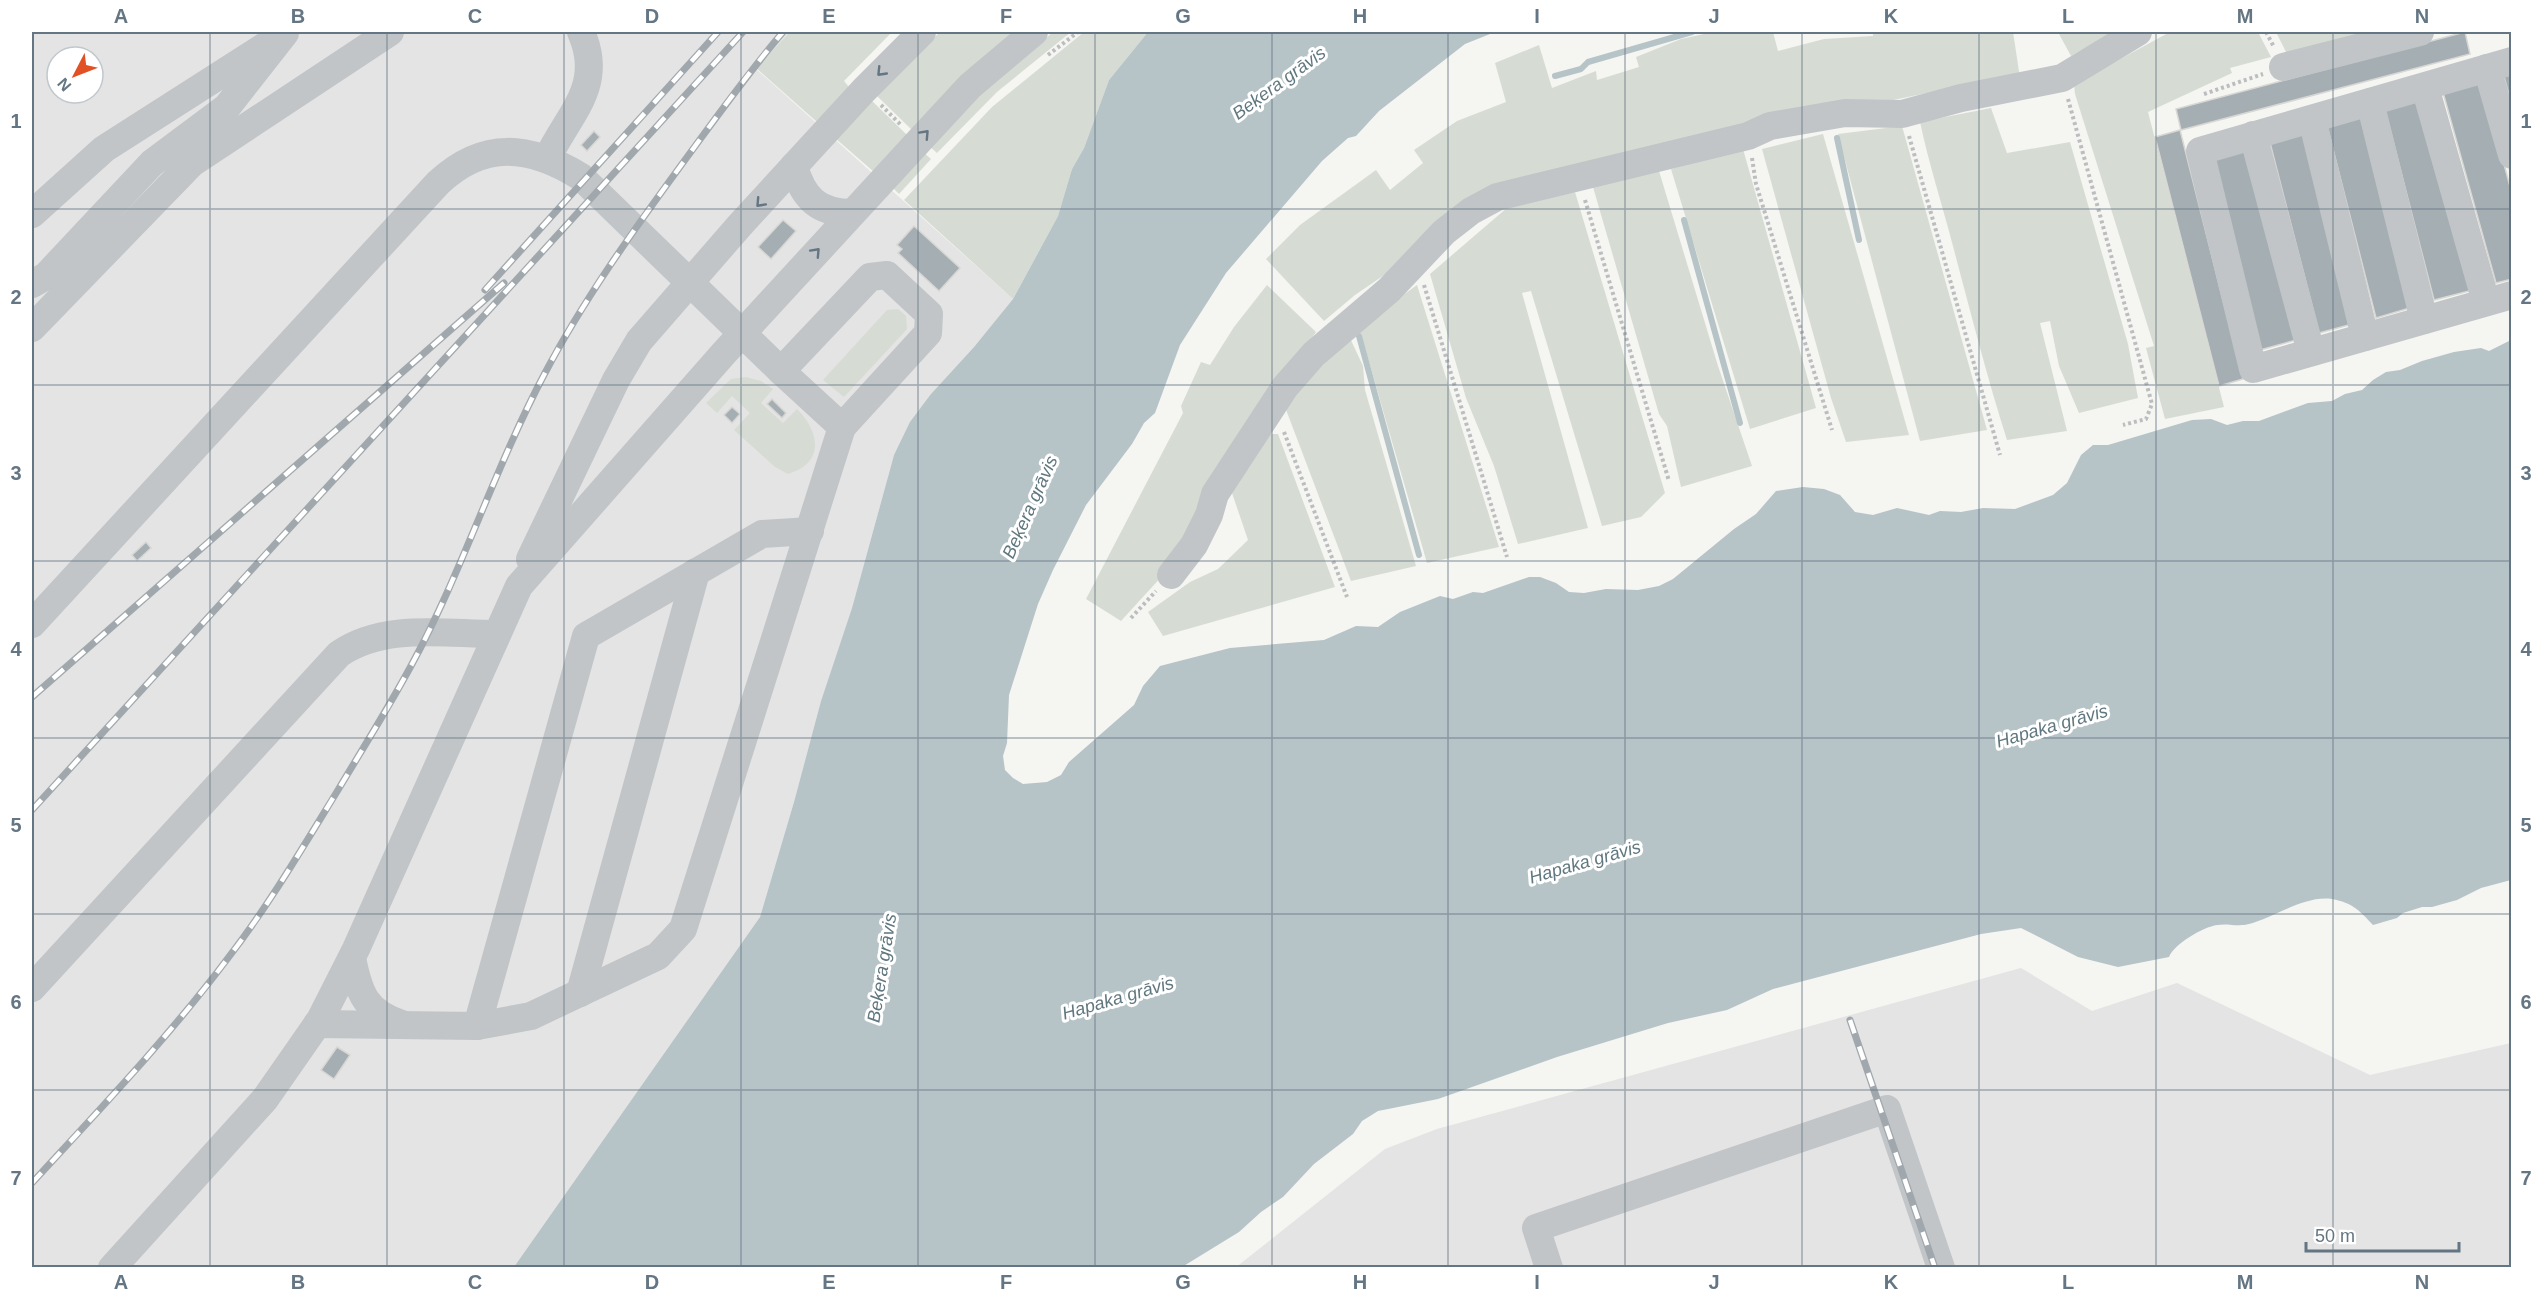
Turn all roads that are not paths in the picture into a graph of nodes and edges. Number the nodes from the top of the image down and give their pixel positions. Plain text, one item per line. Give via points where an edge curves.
1 (286, 32) edge
2 (390, 32) edge
3 (581, 32) edge
4 (922, 32) edge
5 (1034, 32) edge
6 (2139, 32) edge
7 (2420, 32) edge
8 (2499, 65) edge
9 (2283, 67) road end
10 (2425, 87) junction
11 (2370, 102) junction
12 (2312, 119) junction
13 (2253, 135) junction
14 (2511, 155) edge
15 (547, 159) junction
16 (794, 166) junction
17 (852, 213) junction
18 (32, 214) edge
19 (691, 282) junction
20 (32, 284) edge
21 (2499, 299) edge
22 (2424, 320) junction
23 (32, 328) edge
24 (742, 333) junction
25 (2364, 337) junction
26 (2311, 352) junction
27 (781, 371) junction
28 (842, 427) junction
29 (810, 531) junction
30 (696, 572) junction
31 (1171, 575) road end
32 (519, 586) junction
33 (32, 624) edge
34 (496, 634) junction
35 (352, 958) junction
36 (32, 988) edge
37 (580, 993) junction
38 (317, 1024) junction
39 (404, 1025) junction
40 (477, 1026) junction
41 (112, 1268) edge
42 (1549, 1268) edge
43 (1941, 1268) edge

1 - 18 street via 104,149
1 - 20 street via 227,107 152,163 46,276
2 - 23 street via 192,164
3 - 15 street via 590,64 586,90
4 -> 16 street
17 -> 5 street via 970,87
6 - 31 street via 2062,78 1902,114 1845,113 1770,126 1748,136 1497,197 1470,211 1444,232 1389,291 1314,354 1285,387 1215,494 1194,546
7 - 9 street
8 - 10 street
8 - 14 street
10 - 11 street
10 - 21 street
11 - 12 street
11 - 22 street
12 - 13 street
12 - 25 street
13 - 26 street
13 - 26 street via 2200,151 2253,369
15 - 19 street via 581,177
15 - 33 street via 520,152 499,152 479,156 451,171
16 - 17 street via 800,185 818,205 826,211
16 -> 19 street
24 -> 17 street
19 - 24 street
19 - 32 street via 639,341 616,380
21 - 22 street
22 - 25 street
24 - 27 street
24 - 32 street
25 - 26 street
27 - 28 street
27 - 28 street via 870,277 887,275 928,314 928,333
28 - 29 street
29 - 30 street via 762,534
29 - 37 street via 683,928 658,956
30 - 37 street
30 - 40 street via 586,636
32 - 34 street
34 - 35 street
34 - 36 street via 389,634 365,639 339,654
35 - 38 street
35 - 39 street via 356,982 364,998 378,1013
37 - 40 street via 531,1016
38 - 39 street
38 - 41 street via 265,1099
39 - 40 street
42 - 43 street via 1536,1228 1887,1108

